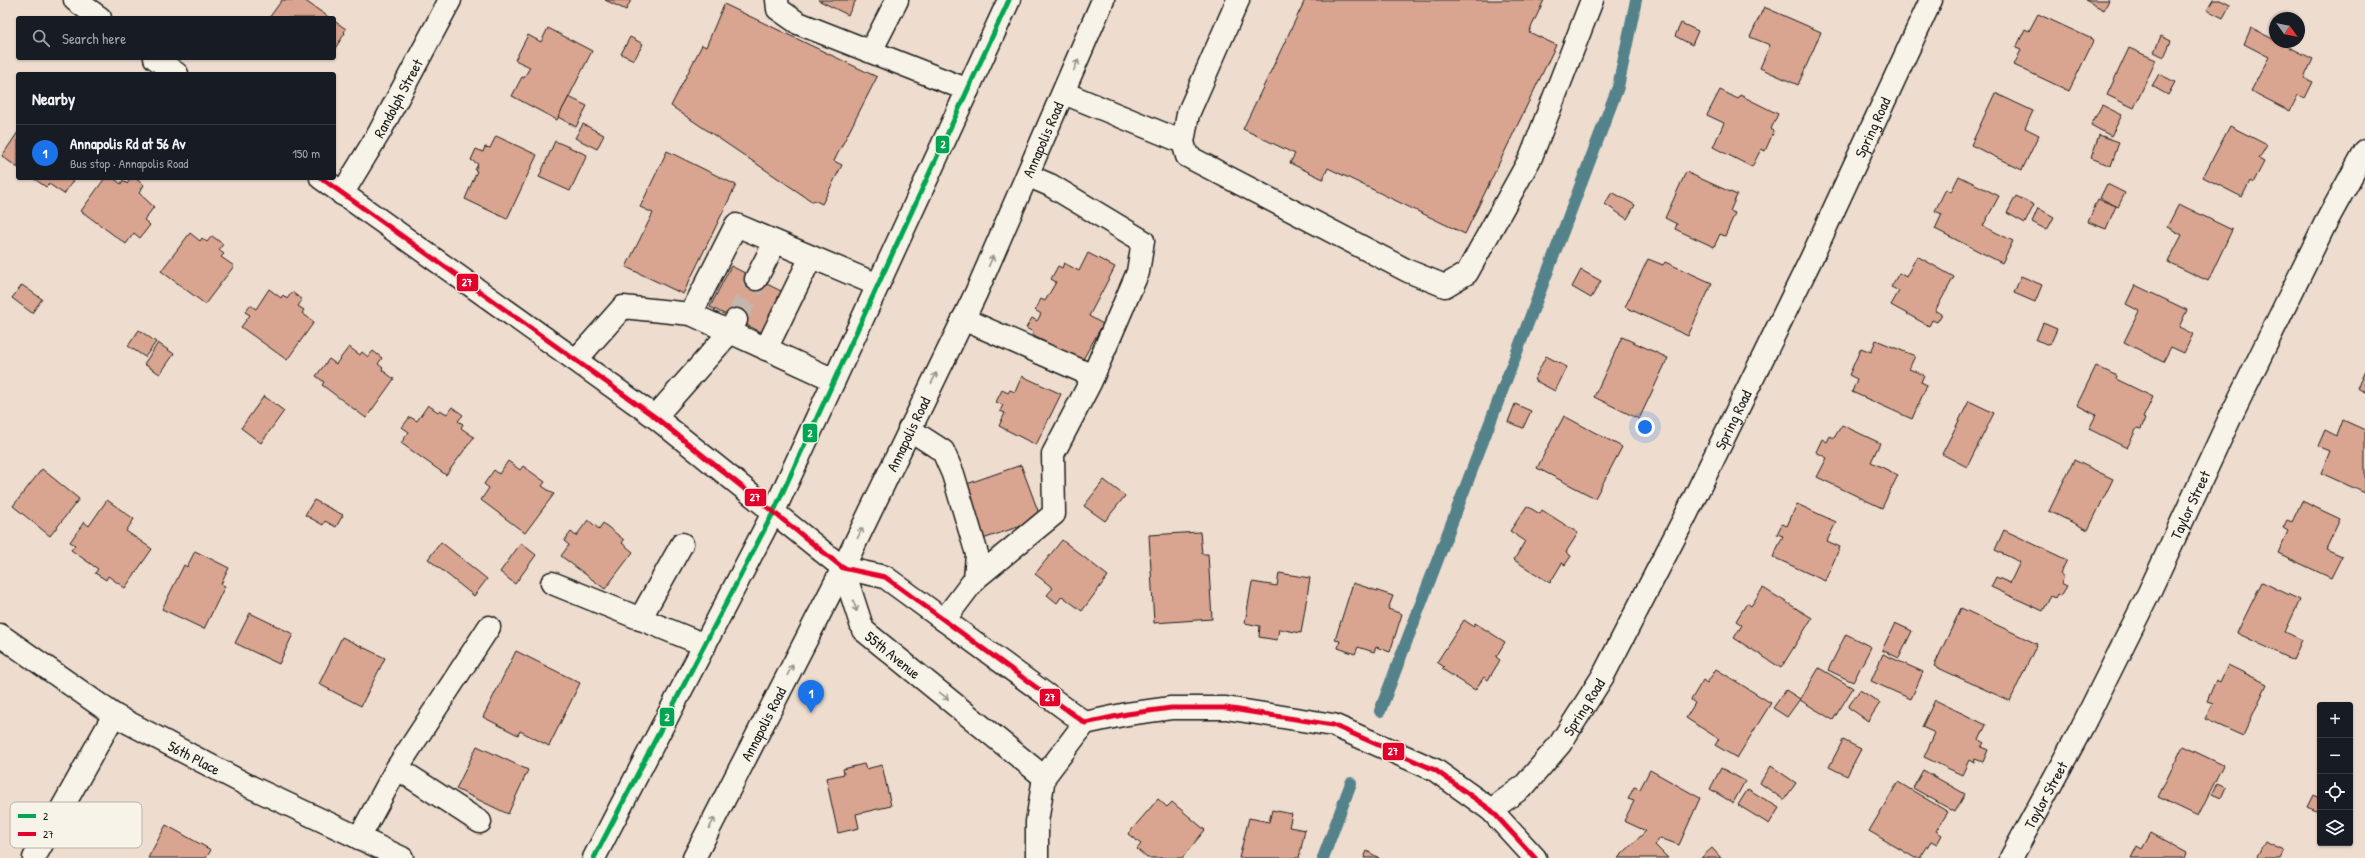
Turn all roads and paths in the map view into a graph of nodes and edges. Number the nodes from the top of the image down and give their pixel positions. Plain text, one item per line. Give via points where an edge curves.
1 (75, 0) edge
2 (450, 0) edge
3 (777, 0) edge
4 (897, 0) edge
5 (1009, 0) edge
6 (1103, 0) edge
7 (1238, 0) edge
8 (1592, 0) edge
9 (1932, 0) edge
10 (97, 16) edge
11 (871, 52) junction
12 (158, 60) edge
13 (174, 72) edge
14 (968, 90) junction
15 (1064, 93) junction
16 (1183, 142) junction
17 (2365, 151) edge
18 (1029, 176) junction
19 (324, 180) edge
20 (342, 194) junction
21 (775, 242) junction
22 (811, 257) junction
23 (756, 279) tunnel mouth
24 (878, 285) junction
25 (691, 314) junction
26 (963, 319) junction
27 (733, 326) junction
28 (766, 349) junction
29 (576, 360) junction
30 (1093, 376) junction
31 (834, 380) junction
32 (655, 417) junction
33 (909, 429) junction
34 (774, 511) junction
35 (682, 544) dead end
36 (843, 568) junction
37 (975, 579) junction
38 (552, 583) dead end
39 (640, 619) junction
40 (944, 620) junction
41 (488, 627) dead end
42 (0, 635) edge
43 (705, 645) junction
44 (114, 715) junction
45 (1086, 723) junction
46 (397, 768) junction
47 (1044, 777) junction
48 (65, 802) edge
49 (1491, 810) junction
50 (480, 822) dead end
51 (359, 838) junction
52 (40, 848) edge
53 (34, 858) edge
54 (402, 858) edge
55 (594, 858) edge
56 (694, 858) edge
57 (1037, 858) edge
58 (1535, 858) edge
59 (2011, 858) edge

1 - 10 street
2 - 20 street, Randolph Street via 379,133
3 - 11 street via 778,9 798,23
4 - 11 street
5 - 14 street
15 -> 6 street, Annapolis Road
7 - 16 street via 1188,114
8 - 16 street via 1531,157 1467,273 1445,286 1408,271 1187,156
9 - 49 street, Spring Road via 1811,259 1690,508 1603,676 1560,744 1524,786
11 - 14 street
12 - 13 street
14 - 24 street
15 - 16 street
15 - 18 street, Annapolis Road
17 - 59 street, Taylor Street via 2318,239 2082,727
26 -> 18 street, Annapolis Road
18 - 30 street via 1050,185 1143,242 1138,272
19 - 20 street
20 - 29 street
21 - 22 street
21 - 23 street
21 - 25 street via 736,224
22 - 24 street
22 - 28 street
24 - 31 street
25 - 27 street
25 - 29 street via 623,307
26 - 30 street
33 -> 26 street, Annapolis Road
27 - 28 street
27 - 32 street
28 - 31 street
29 - 32 street
30 - 37 street via 1053,454 1054,514
31 - 34 street
32 - 34 street
36 -> 33 street, Annapolis Road
33 - 37 street via 943,451 953,474 977,554
34 - 36 street
34 - 43 street
35 - 39 street
36 - 40 street via 885,577
36 -> 47 street, 55th Avenue via 863,630
56 -> 36 street, Annapolis Road
37 - 40 street
38 - 39 street
39 - 43 street
40 - 45 street
41 - 46 street
42 - 44 street, 56th Place
43 - 55 street
44 - 48 street
44 - 51 street, 56th Place via 251,788
45 - 47 street
45 - 49 street via 1171,708 1226,708 1333,725 1435,770
46 - 50 street
46 - 51 street
47 - 57 street via 1037,822
49 - 58 street
51 - 54 street, 56th Place
52 - 53 street

